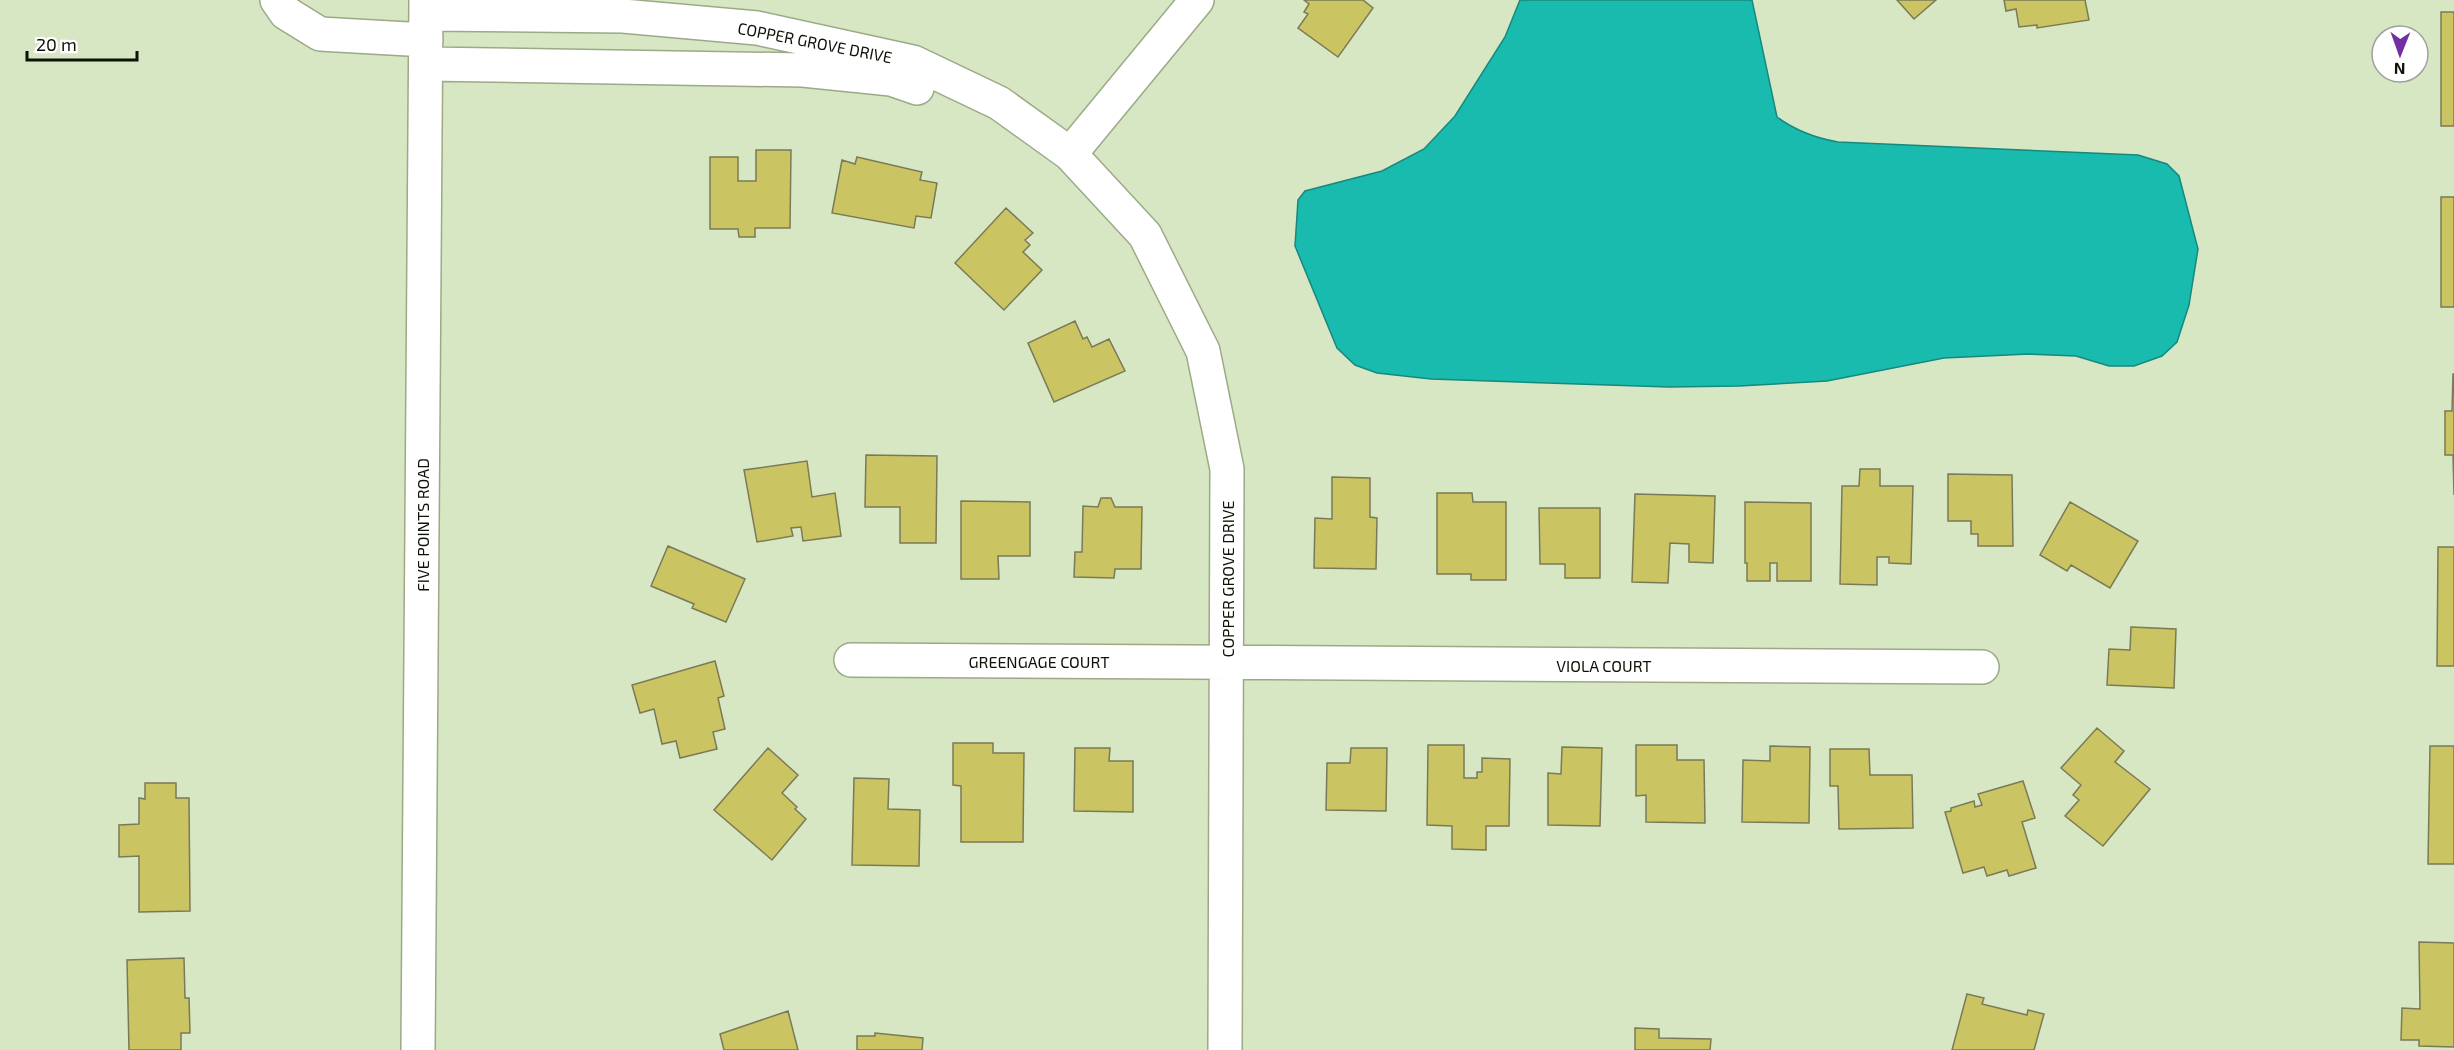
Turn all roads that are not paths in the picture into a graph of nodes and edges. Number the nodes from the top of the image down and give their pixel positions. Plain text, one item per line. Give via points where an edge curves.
1 (278, 0) edge
2 (1197, 0) edge
3 (426, 30) edge
4 (1070, 153) junction
5 (851, 660) dead end
6 (1227, 663) junction
7 (1982, 667) dead end
8 (418, 1050) edge
9 (1225, 1050) edge

1 - 3 street via 286,13 320,34
2 - 4 street
3 - 4 street, COPPER GROVE DRIVE via 891,79 975,109
3 - 4 street, COPPER GROVE DRIVE via 623,16 757,28 913,62 999,103
3 - 8 street, FIVE POINTS ROAD
4 - 6 street, COPPER GROVE DRIVE via 1145,235 1203,351 1227,469
5 - 6 street, GREENGAGE COURT
6 - 7 street, VIOLA COURT
6 - 9 street, COPPER GROVE DRIVE

